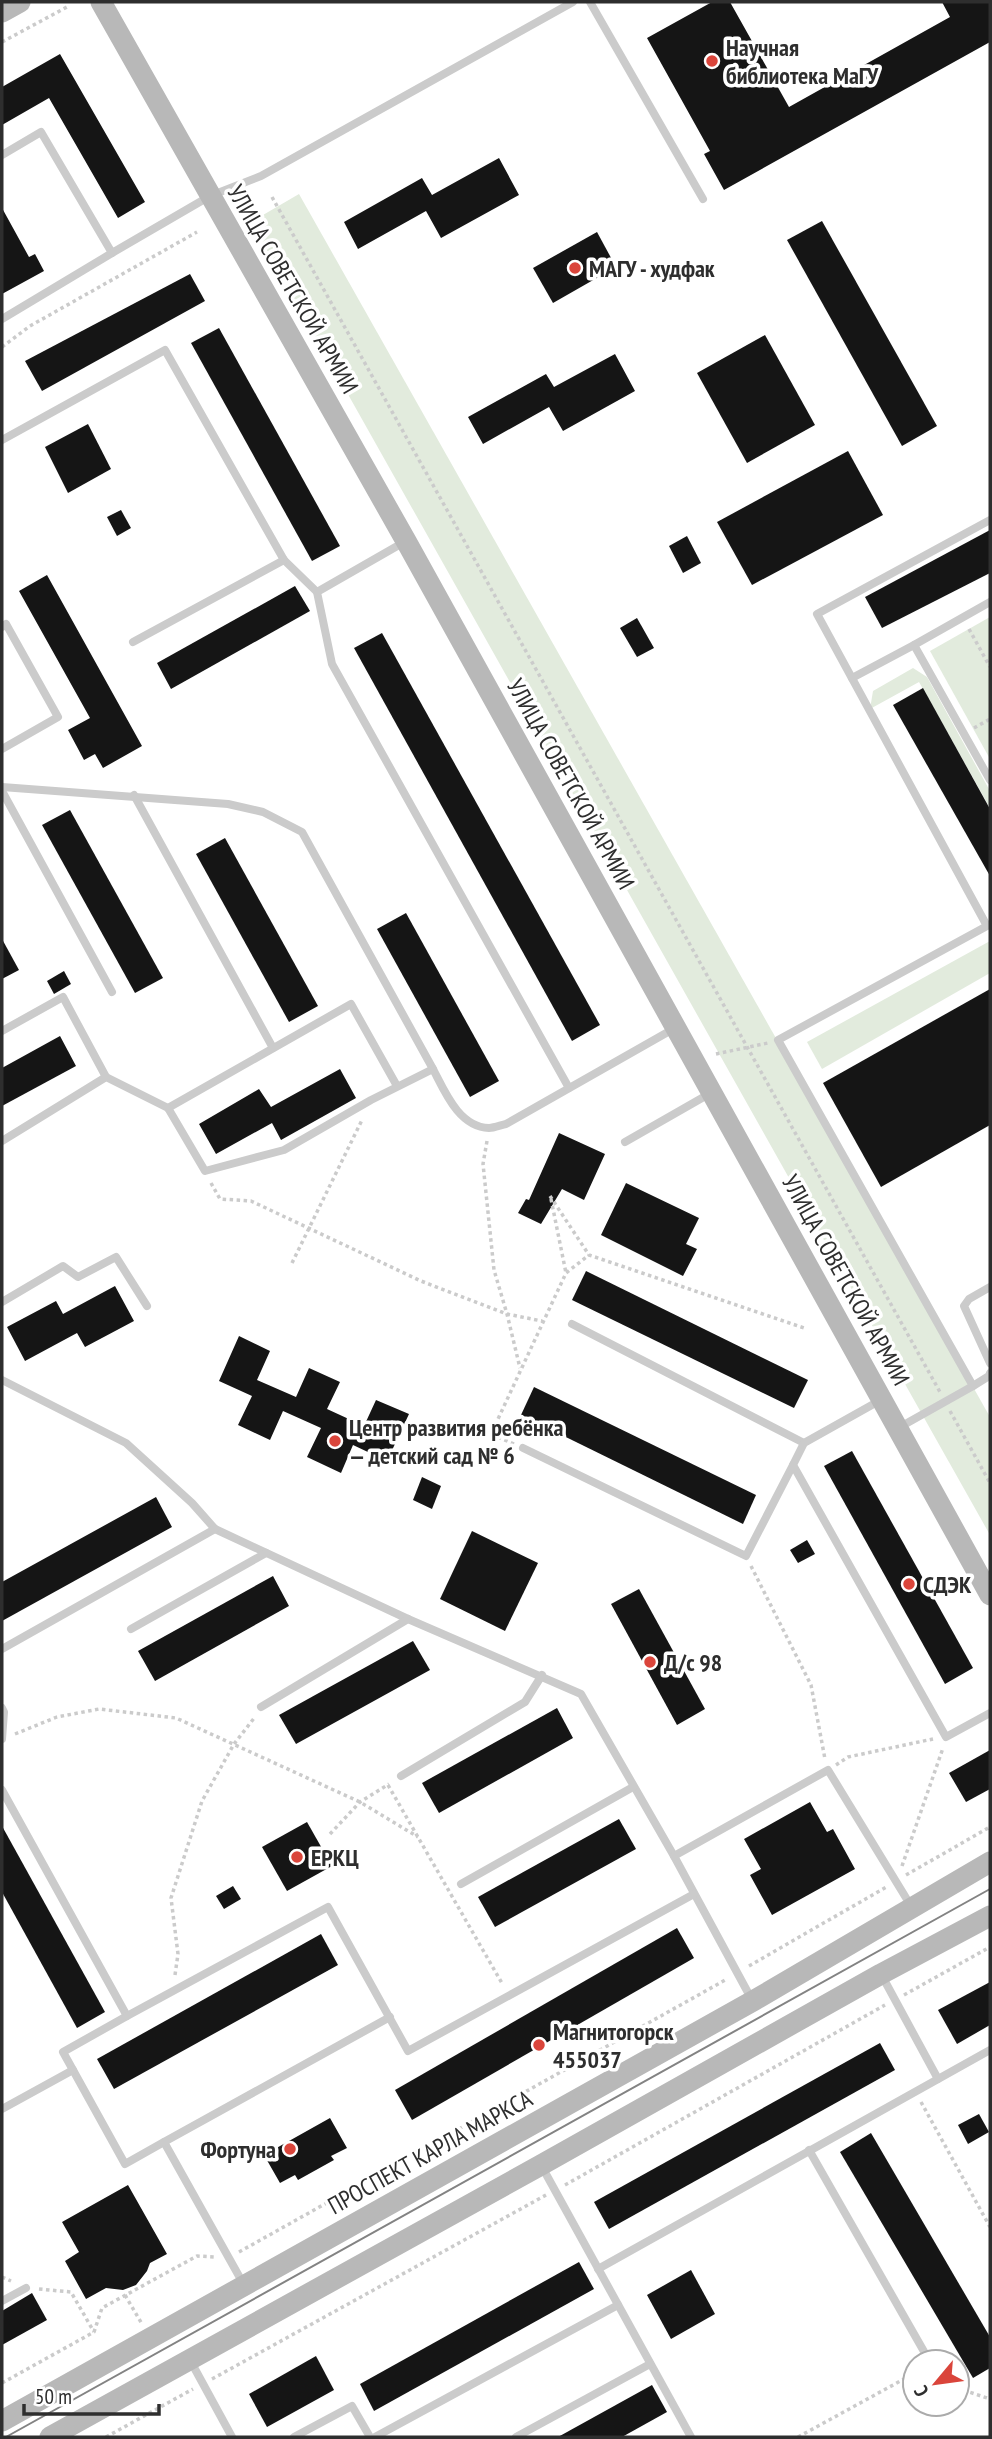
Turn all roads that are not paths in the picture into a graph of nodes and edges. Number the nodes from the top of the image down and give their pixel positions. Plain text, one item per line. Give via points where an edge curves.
1 (20, 2) edge
2 (101, 2) edge
3 (573, 2) edge
4 (590, 2) edge
5 (2, 12) edge
6 (2, 155) edge
7 (210, 196) junction
8 (703, 199) dead end
9 (112, 253) junction
10 (2, 319) edge
11 (2, 440) edge
12 (990, 520) edge
13 (405, 541) junction
14 (284, 560) junction
15 (317, 592) junction
16 (990, 602) edge
17 (2, 626) edge
18 (133, 642) dead end
19 (914, 645) junction
20 (852, 678) junction
21 (2, 749) edge
22 (990, 780) edge
23 (2, 789) edge
24 (134, 795) junction
25 (989, 925) edge
26 (113, 992) dead end
27 (676, 1027) junction
28 (2, 1031) edge
29 (273, 1048) junction
30 (433, 1069) junction
31 (106, 1077) junction
32 (397, 1086) junction
33 (569, 1088) junction
34 (712, 1093) junction
35 (168, 1108) junction
36 (2, 1141) edge
37 (625, 1142) dead end
38 (990, 1287) edge
39 (2, 1302) edge
40 (147, 1306) dead end
41 (572, 1324) dead end
42 (990, 1363) edge
43 (990, 1373) edge
44 (2, 1380) edge
45 (972, 1386) junction
46 (882, 1399) junction
47 (898, 1428) junction
48 (804, 1443) junction
49 (523, 1448) road end
50 (793, 1465) junction
51 (215, 1529) junction
52 (266, 1553) junction
53 (990, 1595) edge
54 (408, 1619) junction
55 (131, 1629) dead end
56 (2, 1649) edge
57 (542, 1675) junction
58 (261, 1707) road end
59 (2, 1708) edge
60 (990, 1713) edge
61 (2, 1739) edge
62 (401, 1776) road end
63 (633, 1787) junction
64 (2, 1790) edge
65 (674, 1856) junction
66 (990, 1862) edge
67 (461, 1884) dead end
68 (694, 1894) junction
69 (913, 1909) junction
70 (990, 1916) edge
71 (881, 1974) junction
72 (753, 2001) junction
73 (127, 2017) junction
74 (390, 2017) junction
75 (990, 2050) edge
76 (73, 2070) junction
77 (938, 2079) junction
78 (2, 2109) edge
79 (164, 2142) junction
80 (810, 2150) junction
81 (541, 2165) junction
82 (598, 2269) junction
83 (244, 2286) junction
84 (26, 2288) dead end
85 (2, 2301) edge
86 (618, 2305) junction
87 (922, 2348) edge
88 (190, 2360) junction
89 (650, 2364) junction
90 (2, 2421) edge
91 (50, 2437) edge
92 (232, 2437) edge
93 (294, 2437) edge
94 (370, 2437) edge
95 (375, 2437) edge
96 (516, 2437) edge
97 (691, 2437) edge

1 - 5 main road
2 - 7 main road, УЛИЦА СОВЕТСКОЙ АРМИИ
3 - 7 lane via 261,176
4 - 8 lane
6 - 9 lane via 41,132
7 - 9 lane
7 - 13 main road, УЛИЦА СОВЕТСКОЙ АРМИИ
9 - 10 lane
11 - 14 lane via 165,350
12 - 20 lane via 817,614
13 - 15 lane
13 - 27 main road, УЛИЦА СОВЕТСКОЙ АРМИИ
14 - 15 lane
14 - 18 lane
15 - 33 lane via 332,664
16 - 19 lane
17 - 21 lane via 6,624 58,717
19 - 20 lane
19 - 22 lane
20 - 25 lane
23 - 24 lane
23 - 26 lane
24 - 29 lane
24 - 30 lane via 228,804 263,812 302,832
25 - 45 lane via 778,1040
27 - 33 lane
27 - 34 main road, УЛИЦА СОВЕТСКОЙ АРМИИ
28 - 31 lane via 63,997
29 - 32 lane via 351,1004
29 - 35 lane
30 - 32 lane
30 - 33 lane via 454,1107 467,1120 489,1128 506,1124
31 - 35 lane
31 - 36 lane
32 - 35 lane via 284,1150 205,1171
34 - 37 lane
34 - 46 main road, УЛИЦА СОВЕТСКОЙ АРМИИ
38 - 42 lane via 964,1306
39 - 40 lane via 63,1266 78,1277 116,1257
41 - 48 lane
43 - 45 lane
44 - 51 lane via 125,1443
45 - 47 lane
46 - 47 main road, УЛИЦА СОВЕТСКОЙ АРМИИ
46 - 48 lane
47 - 53 main road, УЛИЦА СОВЕТСКОЙ АРМИИ
48 - 50 lane
49 - 50 lane via 746,1556
50 - 60 lane via 946,1737
51 - 52 lane
51 - 56 lane
52 - 54 lane
52 - 55 lane
54 - 57 lane
54 - 58 lane
57 - 62 lane via 525,1702
57 - 63 lane via 581,1694
59 - 61 lane
63 - 65 lane
63 - 67 lane
64 - 73 lane
65 - 68 lane
65 - 69 lane via 828,1770
66 - 69 main road, ПРОСПЕКТ КАРЛА МАРКСА
68 - 72 lane
68 - 74 lane via 408,2051
69 - 72 main road, ПРОСПЕКТ КАРЛА МАРКСА
70 - 71 main road
71 - 77 lane
71 - 81 main road
72 - 83 main road, ПРОСПЕКТ КАРЛА МАРКСА
73 - 74 lane via 328,1907
73 - 76 lane via 63,2052
74 - 79 lane
75 - 77 lane
76 - 78 lane
76 - 79 lane via 125,2164
77 - 80 lane
79 - 83 lane
80 - 82 lane
80 - 87 lane
81 - 82 lane
81 - 88 main road
82 - 86 lane
83 - 90 main road, ПРОСПЕКТ КАРЛА МАРКСА
84 - 85 lane
86 - 89 lane
86 - 95 lane
88 - 91 main road
88 - 92 lane
89 - 96 lane
89 - 97 lane
93 - 94 lane via 352,2406

